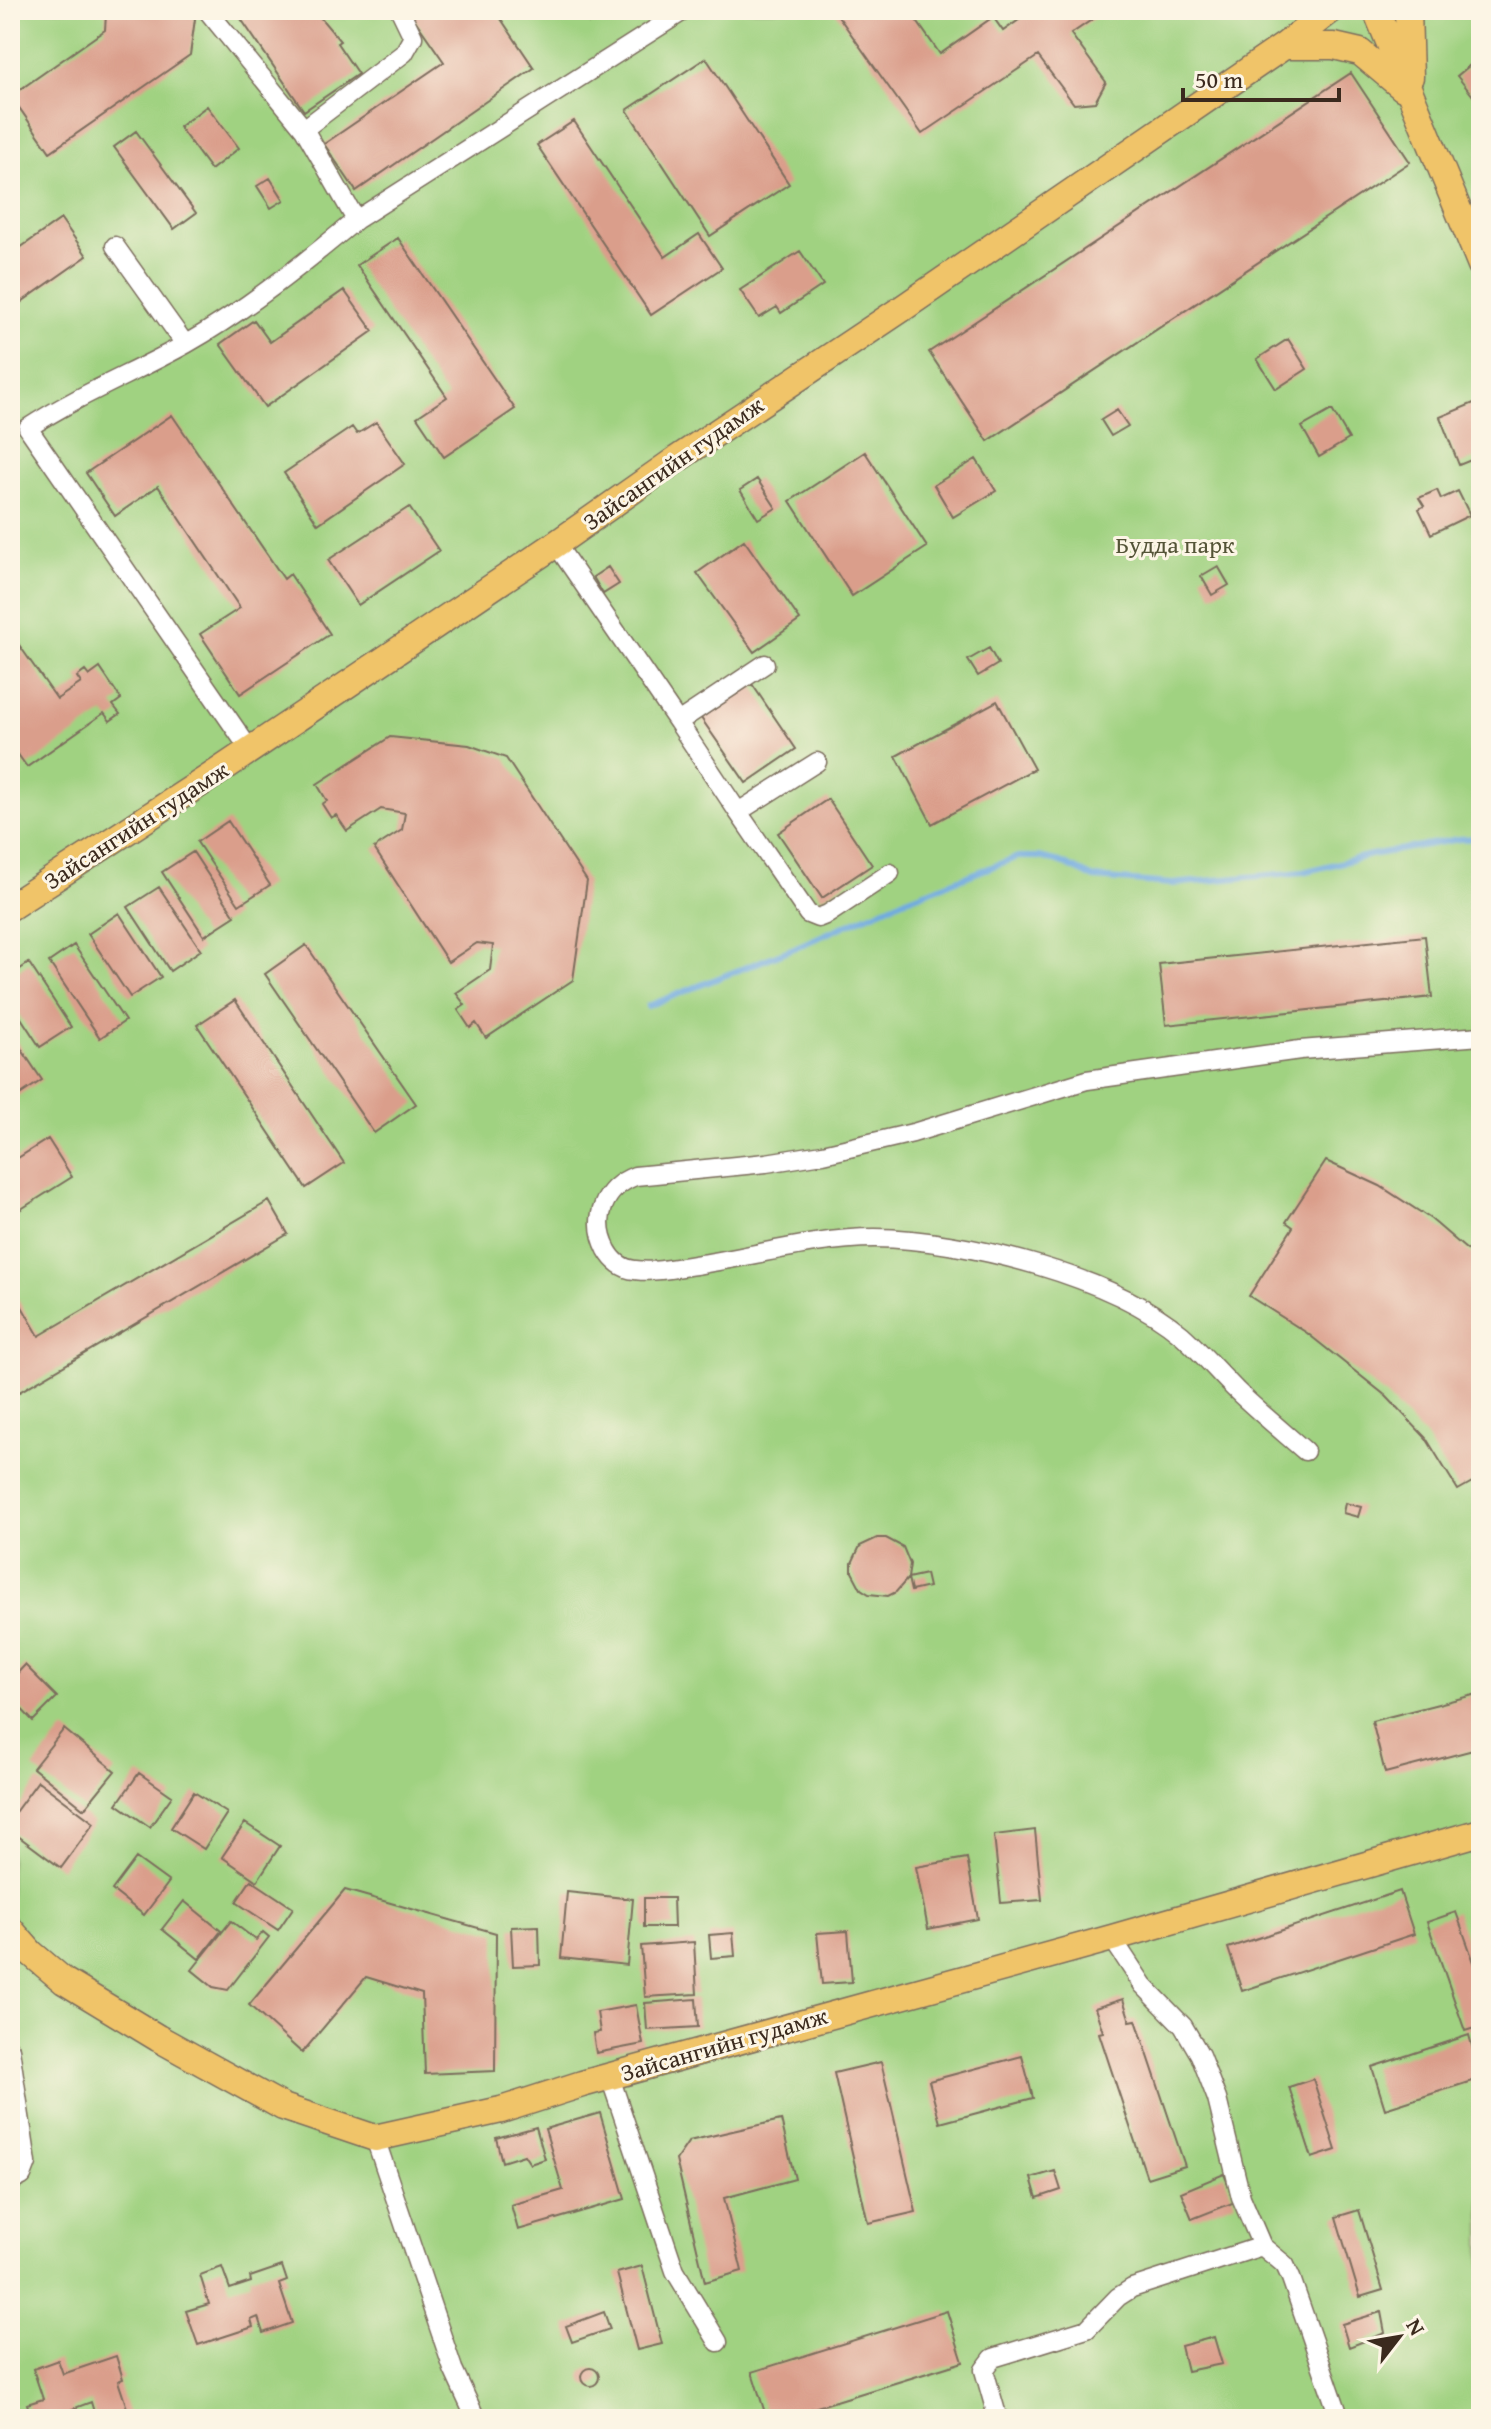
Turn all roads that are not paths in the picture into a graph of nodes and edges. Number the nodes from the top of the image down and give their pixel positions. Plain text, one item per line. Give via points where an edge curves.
1 (207, 10) edge
2 (400, 10) edge
3 (685, 10) edge
4 (1331, 10) edge
5 (1376, 10) edge
6 (1408, 10) edge
7 (1284, 46) junction
8 (1411, 96) junction
9 (304, 129) junction
10 (356, 220) junction
11 (115, 246) dead end
12 (1481, 265) edge
13 (185, 344) junction
14 (556, 544) junction
15 (765, 664) dead end
16 (678, 722) junction
17 (250, 750) junction
18 (817, 762) dead end
19 (738, 812) junction
20 (890, 873) dead end
21 (10, 907) edge
22 (1481, 1036) edge
23 (1305, 1451) dead end
24 (1481, 1832) edge
25 (10, 1929) edge
26 (1112, 1938) junction
27 (10, 2049) edge
28 (610, 2077) junction
29 (375, 2138) junction
30 (10, 2182) edge
31 (1262, 2246) junction
32 (718, 2342) dead end
33 (476, 2419) edge
34 (998, 2419) edge
35 (1340, 2419) edge

1 - 9 street
2 - 9 street via 413,37 404,53
3 - 10 street
4 - 7 main road, Зайсангийн гудамж
5 - 8 main road
6 - 8 main road
7 - 8 main road via 1360,52
7 - 14 main road, Зайсангийн гудамж
8 - 12 main road
9 - 10 street
10 - 13 street
11 - 13 street
13 - 17 street via 28,428
14 - 16 street
14 - 17 main road, Зайсангийн гудамж
15 - 16 street
16 - 19 street
17 - 21 main road, Зайсангийн гудамж
18 - 19 street
19 - 20 street via 808,914 828,914
22 - 23 street via 1300,1050 1087,1080 913,1133 823,1154 635,1176 612,1189 604,1205 601,1225 608,1252 618,1264 635,1270 873,1238 965,1248 1073,1277 1140,1308 1182,1335
24 - 26 main road, Зайсангийн гудамж
25 - 29 main road via 64,1981 158,2038 283,2107
26 - 28 main road, Зайсангийн гудамж
26 - 31 street via 1200,2055 1217,2099 1241,2197
27 - 30 street via 27,2163 22,2176
28 - 29 main road, Зайсангийн гудамж via 501,2110
28 - 32 street via 675,2271
29 - 33 street via 453,2369
31 - 34 street via 1132,2288 1087,2329 993,2358 984,2370
31 - 35 street via 1291,2278

